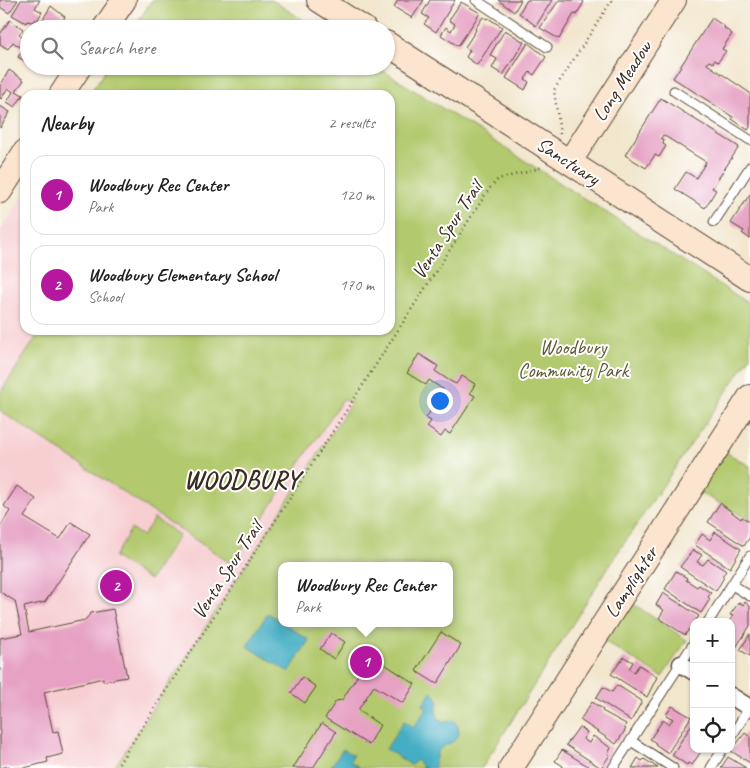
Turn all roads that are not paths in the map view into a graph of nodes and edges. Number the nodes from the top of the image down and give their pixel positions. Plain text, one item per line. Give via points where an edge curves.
1 (124, 0) edge
2 (319, 0) edge
3 (674, 0) edge
4 (478, 1) edge
5 (110, 20) edge
6 (350, 20) edge
7 (547, 47) dead end
8 (395, 49) edge
9 (74, 75) edge
10 (65, 90) edge
11 (674, 91) dead end
12 (750, 140) edge
13 (20, 160) edge
14 (570, 161) junction
15 (750, 167) edge
16 (0, 191) edge
17 (714, 222) dead end
18 (750, 279) edge
19 (750, 397) edge
20 (750, 556) edge
21 (732, 585) junction
22 (750, 596) edge
23 (711, 618) edge
24 (687, 668) edge
25 (735, 699) edge
26 (750, 708) edge
27 (735, 731) edge
28 (631, 741) junction
29 (721, 753) edge
30 (511, 768) edge
31 (613, 768) edge
32 (673, 768) edge
33 (712, 768) edge

1 - 5 street
2 - 6 street
3 - 14 street, Long Meadow
4 - 7 lane
8 - 14 street, Sanctuary
9 - 10 street
11 - 12 lane
13 - 16 street
14 - 18 street, Sanctuary
15 - 17 lane
19 - 30 street, Lamplighter
20 - 21 lane
21 - 22 lane
21 - 23 lane
24 - 28 lane
25 - 26 street
26 - 27 lane
28 - 31 lane
28 - 32 lane
29 - 33 lane

